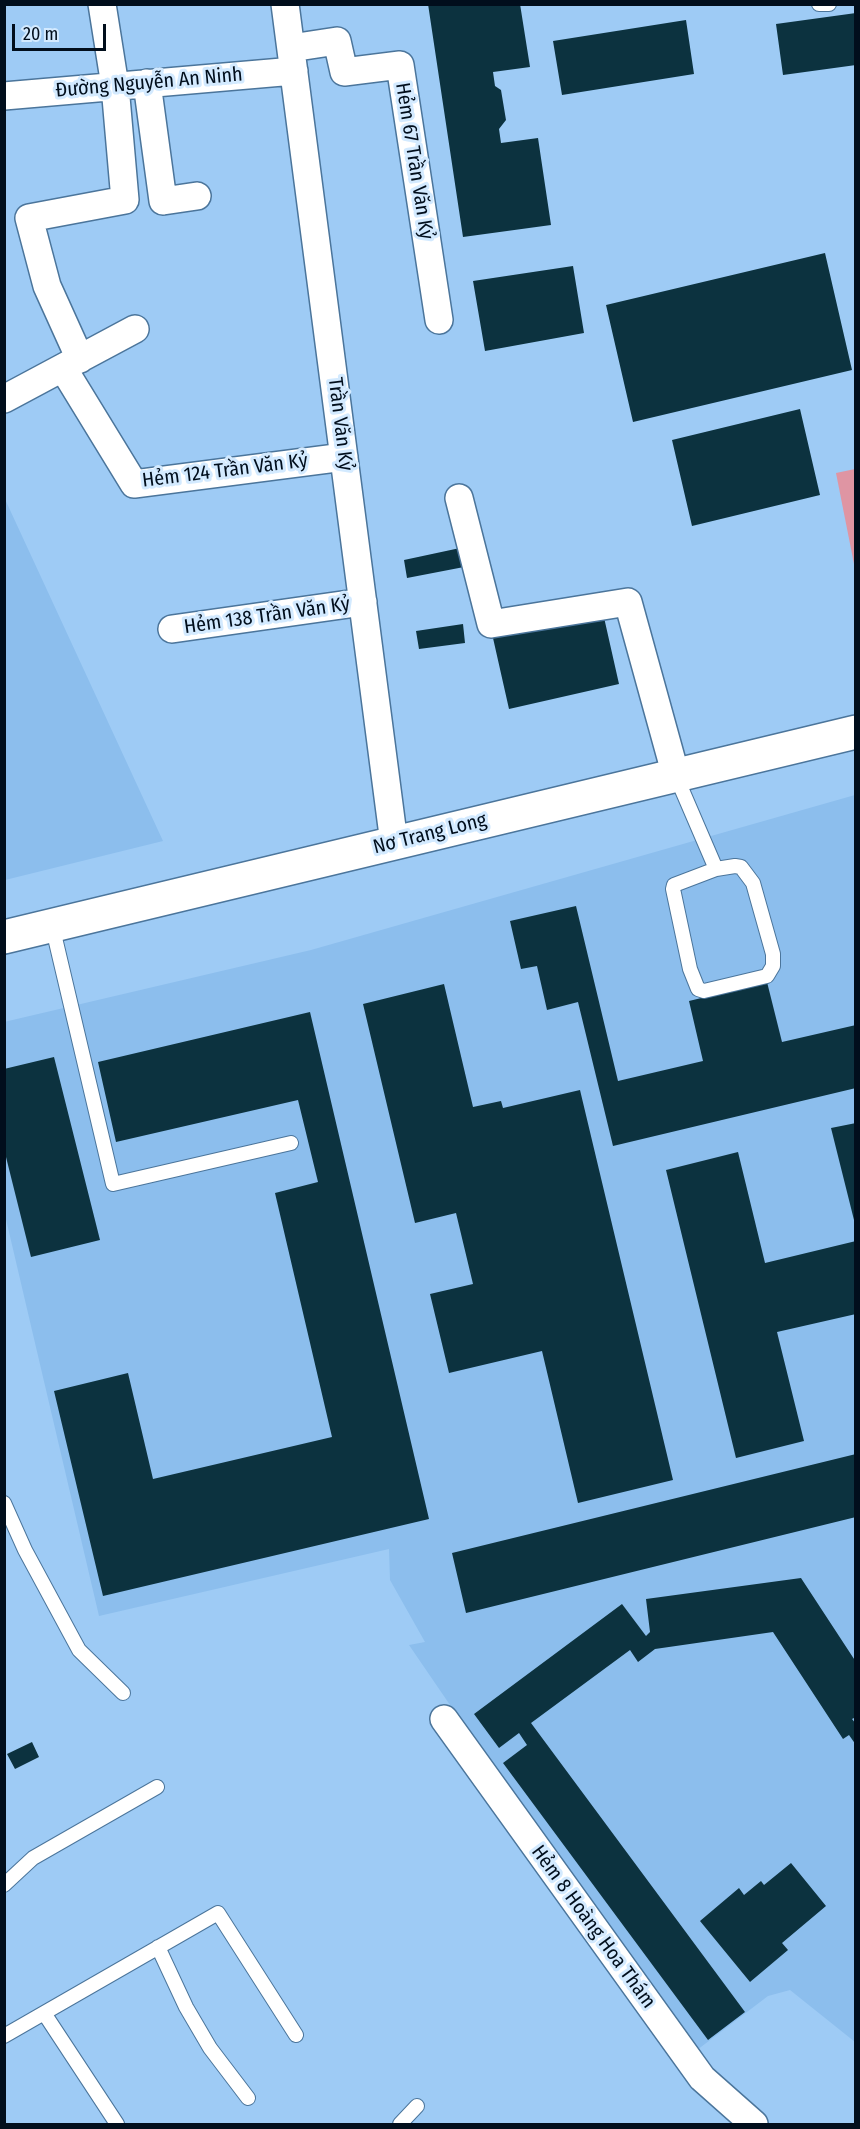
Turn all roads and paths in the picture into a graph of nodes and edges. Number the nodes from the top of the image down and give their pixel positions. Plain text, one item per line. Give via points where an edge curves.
1 (102, 4) edge
2 (285, 4) edge
3 (819, 4) edge
4 (829, 4) edge
5 (292, 60) junction
6 (147, 83) junction
7 (115, 86) junction
8 (4, 96) edge
9 (197, 196) dead end
10 (439, 320) dead end
11 (135, 329) dead end
12 (71, 363) junction
13 (4, 399) edge
14 (344, 456) junction
15 (459, 498) dead end
16 (363, 602) junction
17 (172, 629) dead end
18 (855, 732) edge
19 (676, 776) junction
20 (394, 843) junction
21 (716, 869) junction
22 (52, 925) junction
23 (4, 937) edge
24 (291, 1143) dead end
25 (4, 1503) edge
26 (123, 1693) dead end
27 (444, 1719) dead end
28 (157, 1787) dead end
29 (4, 1885) edge
30 (158, 1947) junction
31 (44, 2013) junction
32 (296, 2035) dead end
33 (4, 2036) edge
34 (248, 2098) dead end
35 (417, 2106) dead end
36 (117, 2124) edge
37 (400, 2124) edge
38 (754, 2124) edge

1 - 7 street
2 - 5 street, Trần Văn Kỷ
3 - 4 lane
5 - 6 street, Đường Nguyễn An Ninh
5 - 10 street, Hẻm 67 Trần Văn Kỷ via 337,41 344,72 400,65
5 - 14 street, Trần Văn Kỷ
6 - 7 street, Đường Nguyễn An Ninh
6 - 9 street via 163,201
7 - 8 street, Đường Nguyễn An Ninh
7 - 12 street via 125,200 29,218
11 - 12 street
12 - 13 street
12 - 14 street, Hẻm 124 Trần Văn Kỷ via 134,484
14 - 16 street, Trần Văn Kỷ
15 - 19 street via 491,624 628,602
16 - 17 street, Hẻm 138 Trần Văn Kỷ
16 - 20 street, Trần Văn Kỷ
18 - 19 main road, Nơ Trang Long
19 - 20 main road, Nơ Trang Long
19 - 21 lane
20 - 22 main road, Nơ Trang Long
21 - 21 lane via 741,867 753,883 773,966 767,976 704,991 698,988 690,969 673,889 685,879
22 - 23 main road, Nơ Trang Long
22 - 24 lane via 113,1184
25 - 26 lane via 79,1650
27 - 38 street, Hẻm 8 Hoàng Hoa Thám via 702,2078
28 - 29 lane via 33,1858
30 - 31 lane
30 - 32 lane via 218,1913
30 - 34 lane via 210,2048
31 - 33 lane
31 - 36 lane
35 - 37 lane

